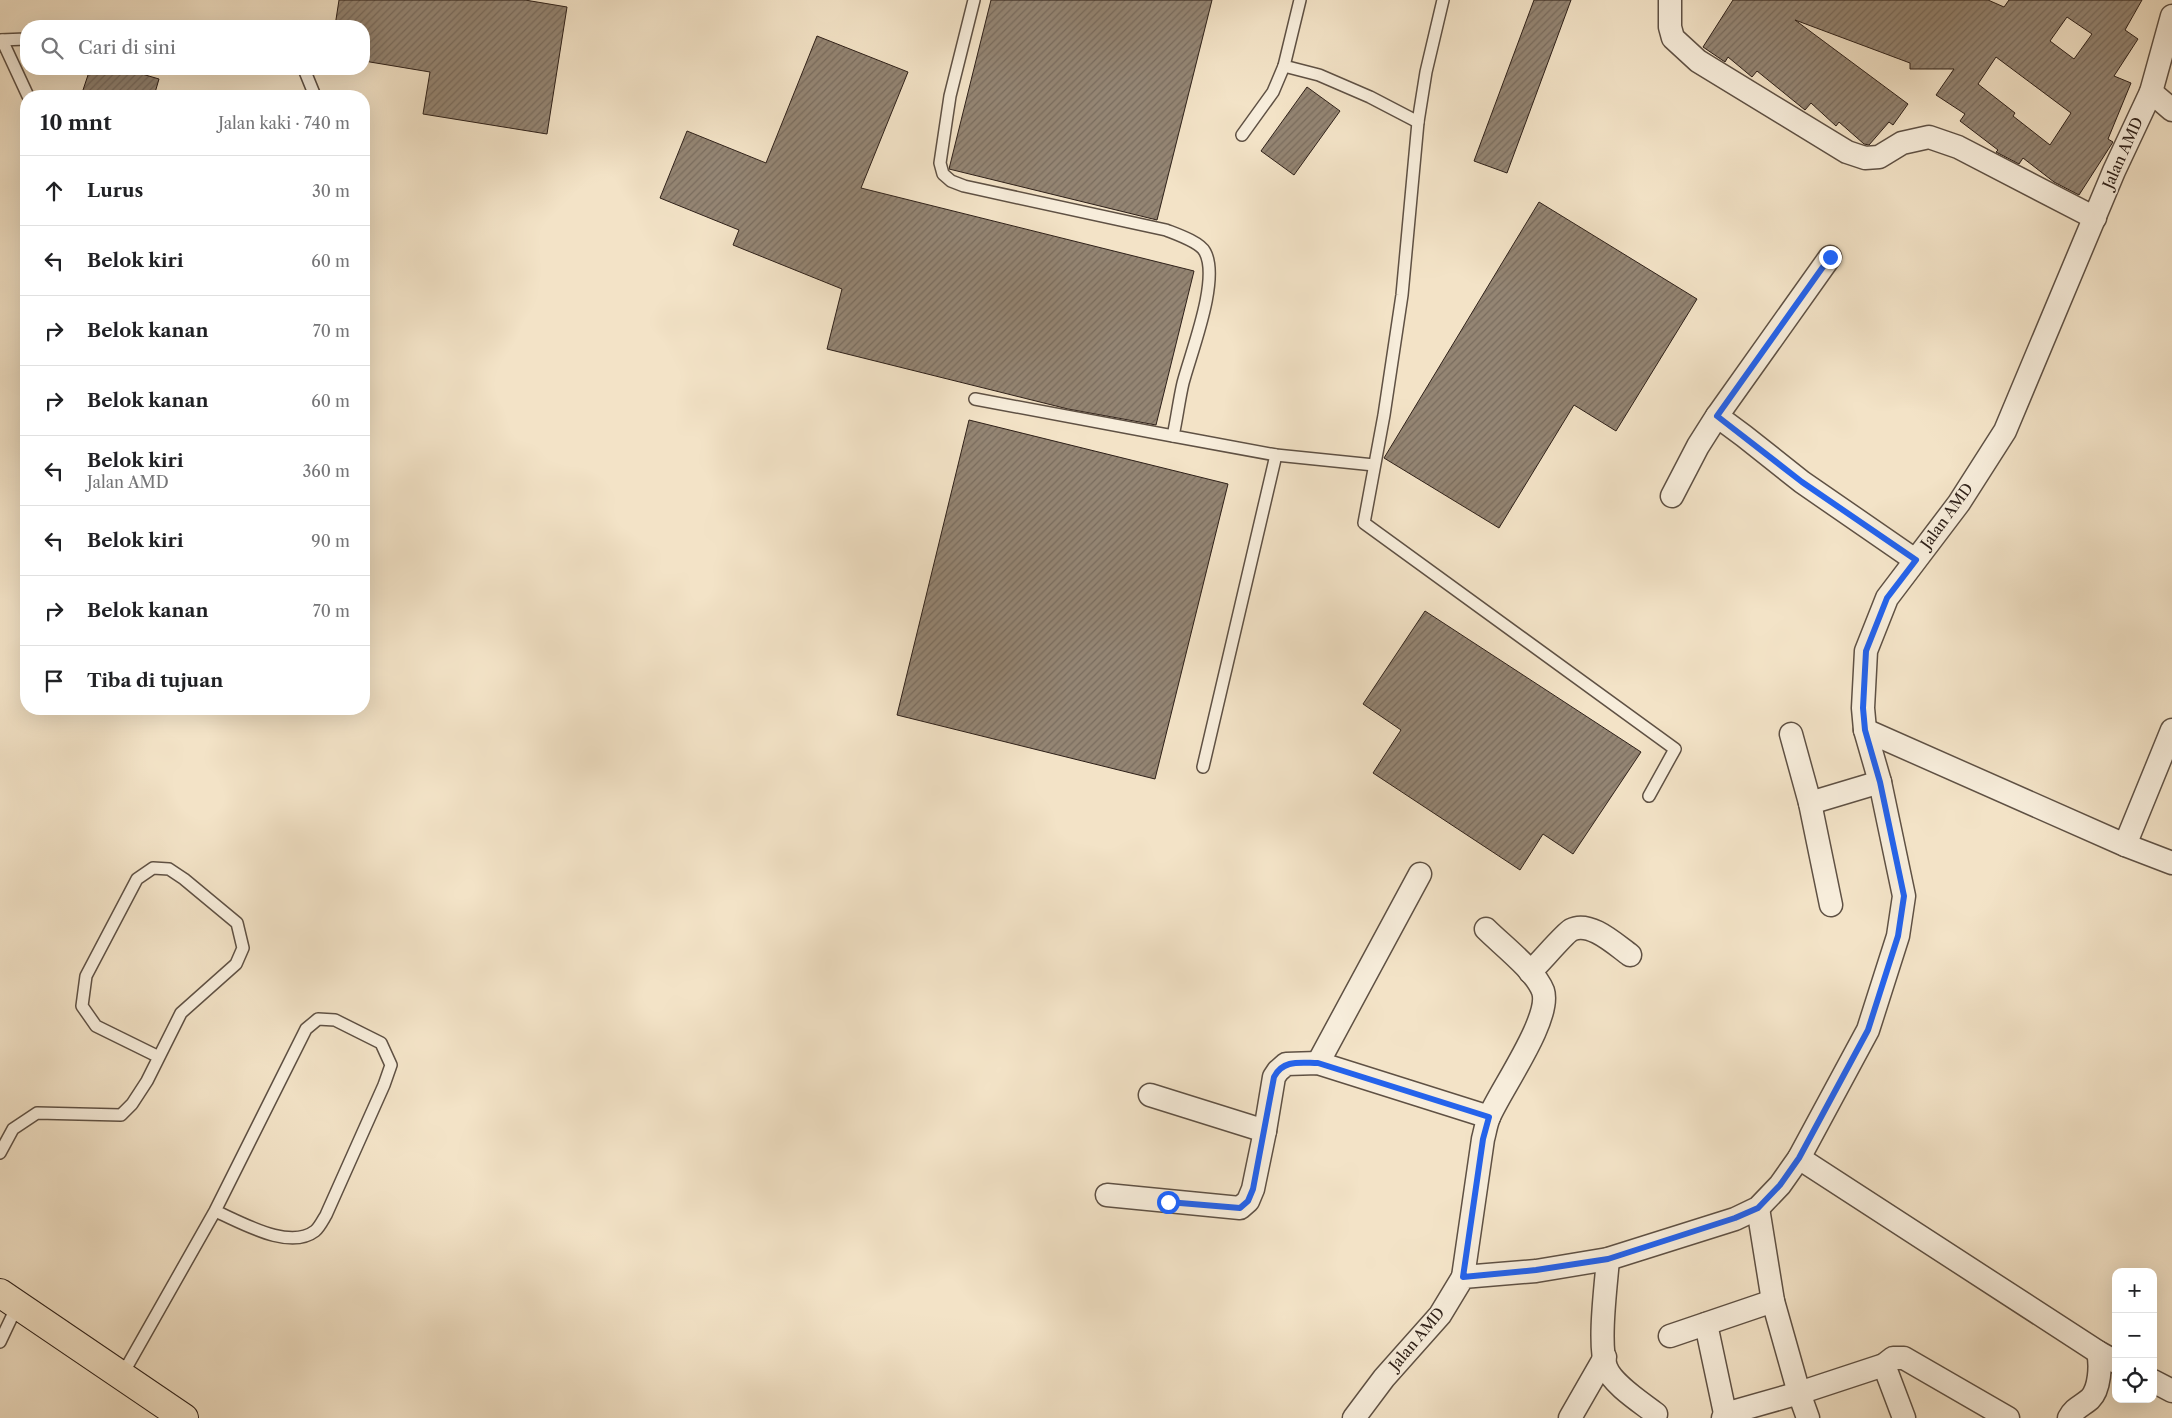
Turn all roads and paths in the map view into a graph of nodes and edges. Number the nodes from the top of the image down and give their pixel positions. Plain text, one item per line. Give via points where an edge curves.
1 (974, 0) edge
2 (1300, 0) edge
3 (1443, 0) edge
4 (1670, 0) edge
5 (2172, 16) edge
6 (20, 39) edge
7 (1, 40) edge
8 (1284, 66) junction
9 (306, 75) edge
10 (25, 90) edge
11 (313, 90) edge
12 (2151, 92) junction
13 (2172, 110) edge
14 (1418, 122) junction
15 (1242, 135) dead end
16 (2095, 218) junction
17 (1830, 257) dead end
18 (975, 399) dead end
19 (1717, 416) junction
20 (1173, 436) junction
21 (1276, 455) junction
22 (1374, 465) junction
23 (1672, 496) dead end
24 (1916, 560) junction
25 (1865, 730) junction
26 (2172, 730) edge
27 (1791, 734) dead end
28 (1203, 766) dead end
29 (1880, 782) junction
30 (1649, 796) dead end
31 (1810, 804) junction
32 (2125, 845) junction
33 (2172, 863) edge
34 (1420, 874) dead end
35 (1831, 905) dead end
36 (1486, 929) dead end
37 (1630, 955) dead end
38 (1530, 972) junction
39 (160, 1057) junction
40 (1318, 1063) junction
41 (1150, 1095) dead end
42 (1489, 1117) junction
43 (1265, 1131) junction
44 (0, 1152) edge
45 (1799, 1158) junction
46 (1107, 1195) dead end
47 (1758, 1208) junction
48 (215, 1211) junction
49 (1608, 1259) junction
50 (1463, 1277) junction
51 (9, 1300) edge
52 (1773, 1301) junction
53 (1706, 1324) junction
54 (1670, 1336) dead end
55 (0, 1342) edge
56 (1604, 1357) junction
57 (2107, 1357) edge
58 (1884, 1365) junction
59 (122, 1376) junction
60 (2157, 1383) edge
61 (2172, 1391) edge
62 (1799, 1393) junction
63 (1976, 1410) edge
64 (1656, 1414) dead end
65 (1724, 1417) edge
66 (184, 1418) edge
67 (1354, 1418) edge
68 (1570, 1418) edge
69 (1808, 1418) edge
70 (1904, 1418) edge
71 (2008, 1418) edge
72 (2069, 1418) edge

1 - 20 lane via 950,96 940,163 943,174 964,186 1166,230 1188,239 1205,251 1211,270
2 - 8 lane
3 - 14 lane
4 - 16 street via 1673,38 1698,62 1847,152 1865,158 1879,157 1902,143 1929,137 1958,147
5 - 12 street, Jalan AMD
6 - 7 lane
7 - 10 lane
8 - 14 lane via 1319,75
8 - 15 lane via 1274,92
9 - 11 lane
12 - 13 street
12 - 16 street, Jalan AMD
14 - 22 lane via 1402,295
16 - 24 street, Jalan AMD via 2005,431 1959,503
17 - 19 street
18 - 20 lane
19 - 23 street
19 - 24 street via 1802,482
20 - 21 lane
21 - 22 lane
21 - 28 lane
22 - 30 lane via 1364,523 1675,750
24 - 25 street, Jalan AMD via 1887,598 1866,651
25 - 29 street, Jalan AMD
25 - 32 street
26 - 32 street
27 - 31 street
29 - 31 street
29 - 45 street, Jalan AMD via 1904,896 1898,936 1868,1030
31 - 35 street
32 - 33 street
34 - 40 street
36 - 38 street
37 - 38 street via 1597,932 1585,928 1571,930
38 - 42 street via 1543,992 1543,1010 1534,1034
39 - 39 lane via 96,1026 82,1006 86,976 137,879 153,868 168,870 184,879 237,923 243,948 236,964 181,1013
39 - 44 lane via 132,1104 121,1115 37,1113 13,1129
40 - 42 street
40 - 43 street via 1286,1064 1278,1070
41 - 43 street
42 - 50 street
43 - 46 street via 1253,1189 1248,1201 1240,1208
45 - 47 street, Jalan AMD
45 - 57 street
47 - 49 street, Jalan AMD
47 - 52 street
48 - 48 lane via 306,1029 318,1019 335,1020 381,1042 391,1065 326,1215 316,1231 298,1238 281,1238
48 - 59 lane
49 - 50 street, Jalan AMD
49 - 56 street
50 - 67 street, Jalan AMD via 1440,1315 1384,1378
51 - 55 lane
51 - 59 main road
52 - 53 street
52 - 62 street
53 - 54 street
53 - 65 street
56 - 64 street via 1606,1368 1615,1380
56 - 68 street
57 - 72 street via 2100,1365 2096,1388 2090,1399 2076,1408
58 - 62 street
58 - 63 street via 1893,1358 1904,1358
58 - 70 street
59 - 66 main road
60 - 61 street
62 - 65 street
62 - 69 street
63 - 71 street

